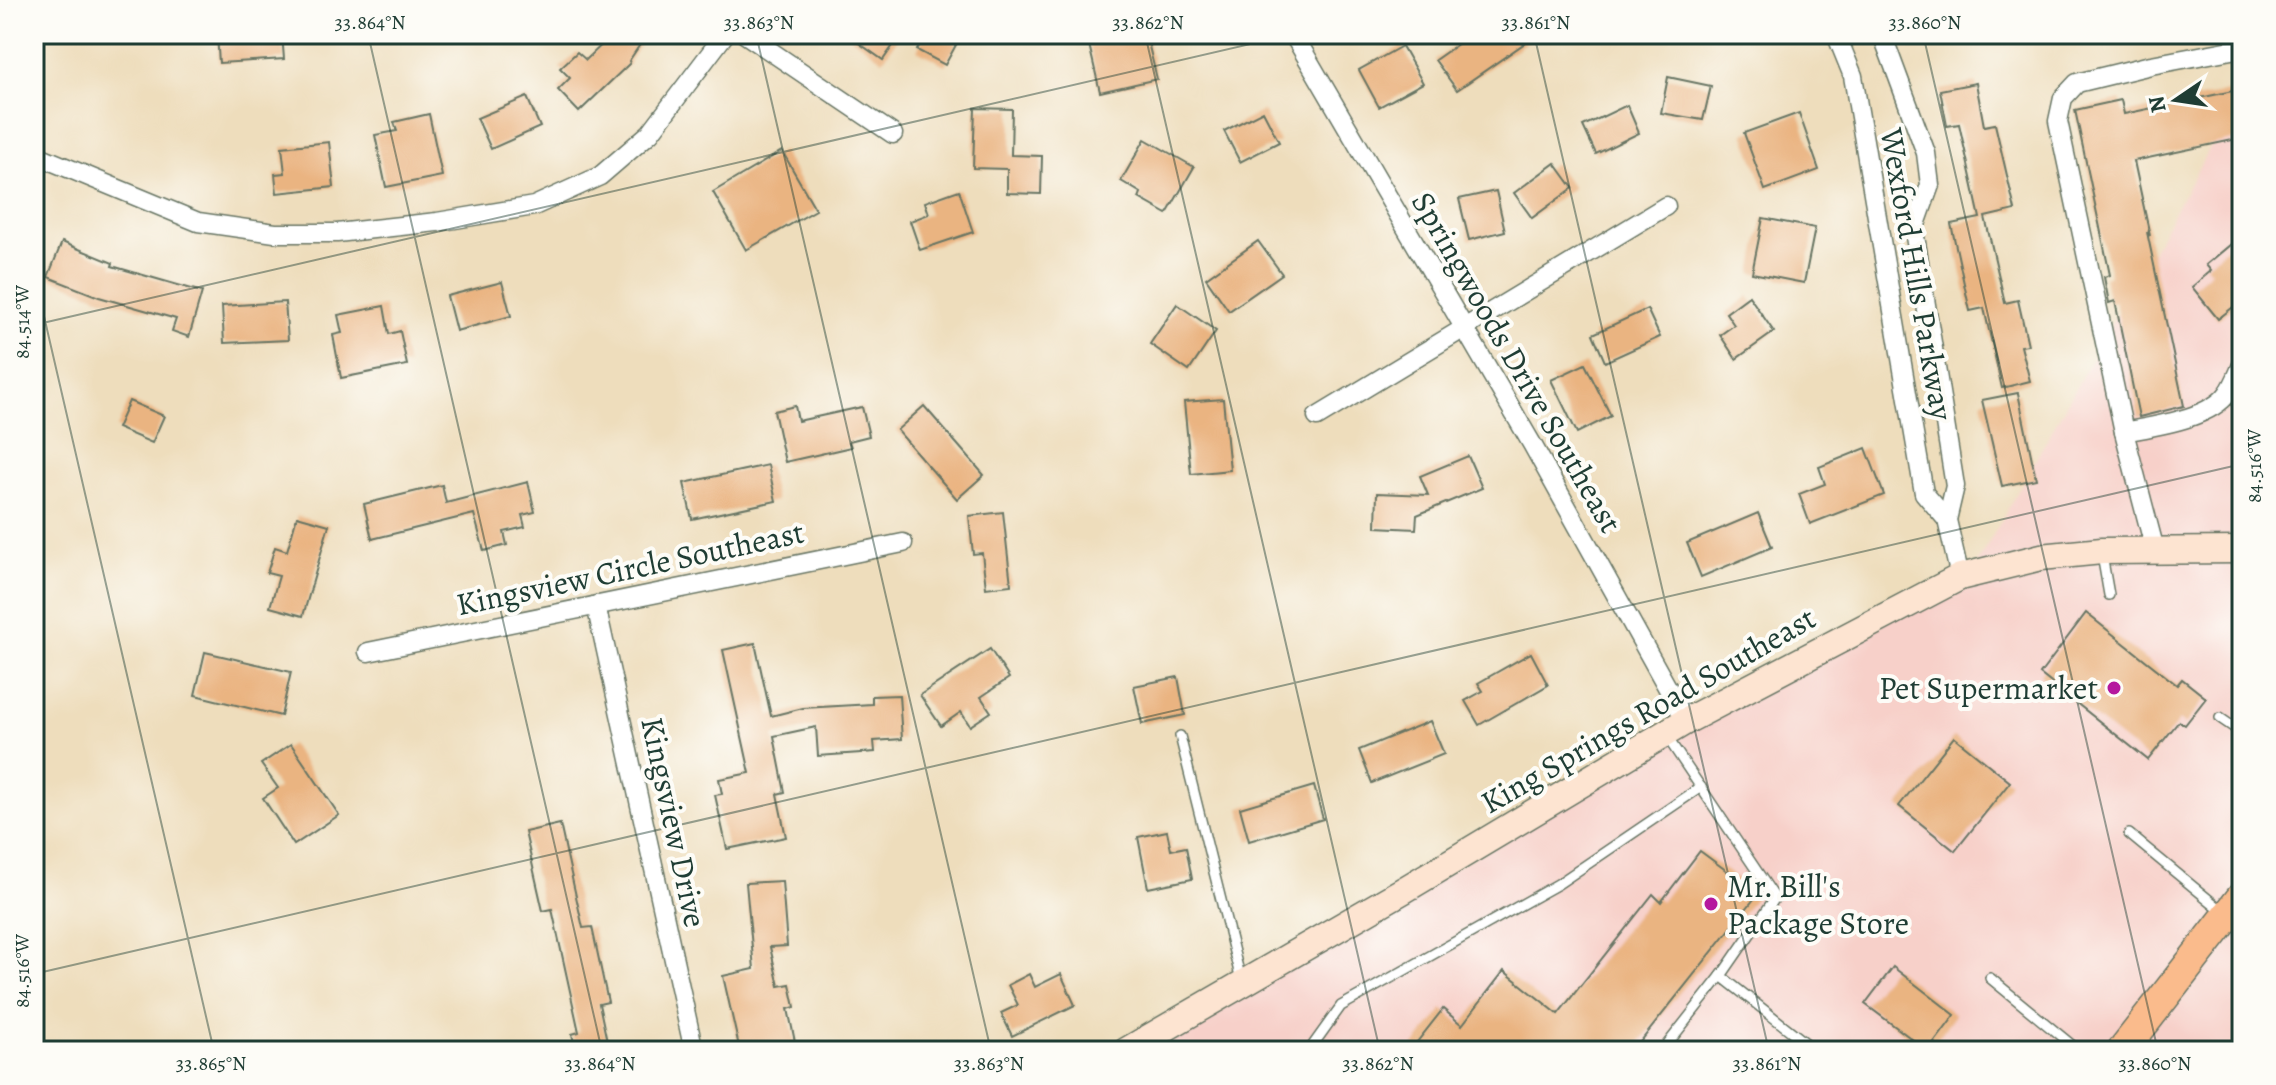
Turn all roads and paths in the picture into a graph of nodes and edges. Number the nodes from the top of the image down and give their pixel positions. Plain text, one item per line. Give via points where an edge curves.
1 (725, 34) edge
2 (745, 34) edge
3 (1293, 34) edge
4 (1836, 34) edge
5 (1882, 34) edge
6 (2242, 48) edge
7 (893, 134) dead end
8 (34, 154) edge
9 (1666, 206) dead end
10 (1463, 329) junction
11 (1930, 336) junction
12 (1898, 341) junction
13 (2242, 365) edge
14 (1317, 417) dead end
15 (2124, 432) junction
16 (1947, 520) junction
17 (903, 543) dead end
18 (2155, 550) junction
19 (2242, 550) edge
20 (2102, 551) junction
21 (1960, 577) junction
22 (2109, 595) dead end
23 (596, 605) junction
24 (368, 652) dead end
25 (2220, 718) dead end
26 (1675, 727) junction
27 (2242, 733) edge
28 (1180, 736) dead end
29 (1701, 787) junction
30 (2129, 834) dead end
31 (2235, 906) edge
32 (1721, 976) junction
33 (1990, 978) dead end
34 (1242, 984) junction
35 (694, 1051) edge
36 (1126, 1051) edge
37 (1313, 1051) edge
38 (1662, 1051) edge
39 (1816, 1051) edge
40 (2079, 1051) edge
41 (2122, 1051) edge

1 - 8 street via 650,133 600,176 534,206 337,233 275,233 198,222
2 - 7 street
3 - 10 street, Springwoods Drive Southeast
4 - 12 street, Wexford Hills Parkway via 1853,76
5 - 11 street, Wexford Hills Parkway via 1926,153 1930,185 1914,230
6 - 15 street via 2077,83 2063,98 2058,121
9 - 10 street
10 - 14 street
10 - 26 street, Springwoods Drive Southeast via 1532,444
11 - 12 street
11 - 16 street, Wexford Hills Parkway via 1955,486
12 - 16 street, Wexford Hills Parkway via 1924,493
13 - 15 street via 2228,395 2209,409
15 - 18 street
16 - 21 street, Wexford Hills Parkway
17 - 23 street, Kingsview Circle Southeast
18 - 19 street, King Springs Road Southeast
18 - 20 street, King Springs Road Southeast
20 - 21 street, King Springs Road Southeast via 2041,557
20 - 22 lane
21 - 26 street, King Springs Road Southeast
23 - 24 street, Kingsview Circle Southeast
23 - 35 street, Kingsview Drive
25 - 27 lane
26 - 29 lane
26 - 34 street, King Springs Road Southeast
28 - 34 lane
29 - 32 lane via 1775,898
29 - 37 lane via 1558,884 1341,1006
30 - 31 lane
31 - 41 main road
32 - 38 lane
32 - 39 lane
33 - 40 lane
34 - 36 street, King Springs Road Southeast

